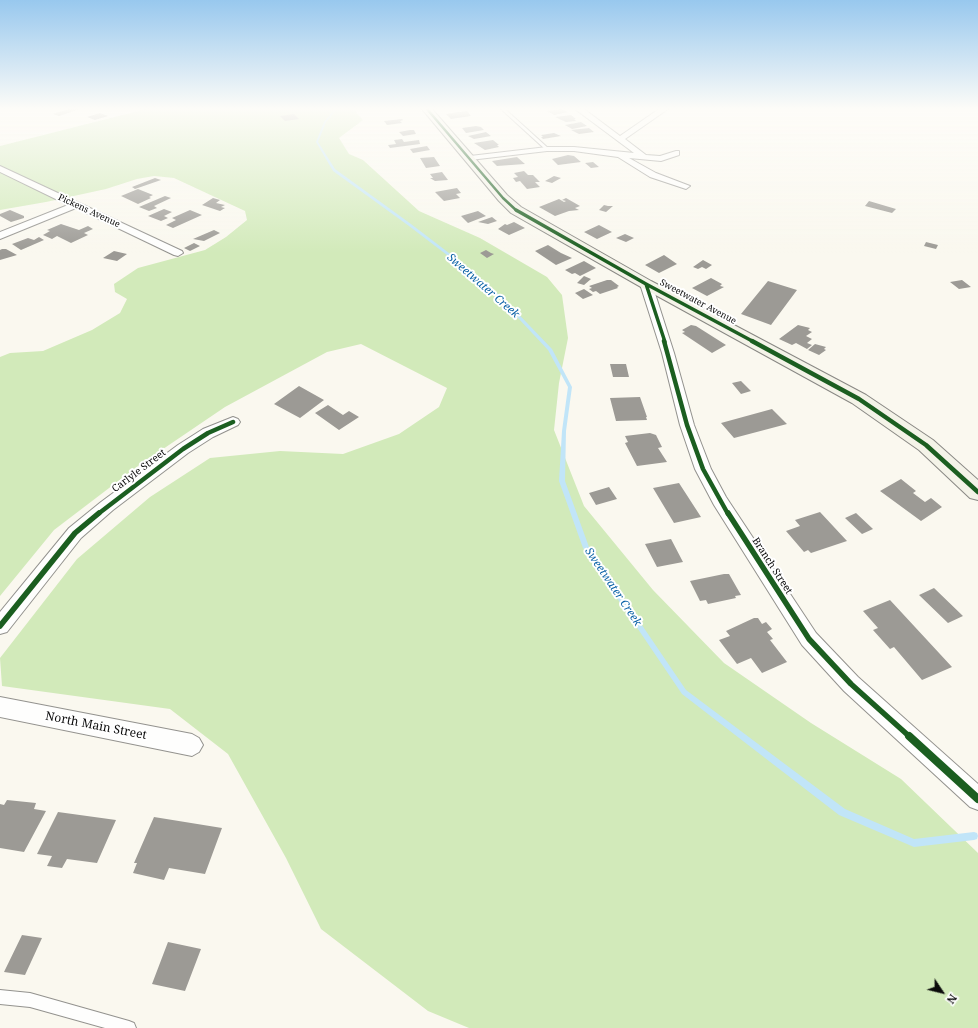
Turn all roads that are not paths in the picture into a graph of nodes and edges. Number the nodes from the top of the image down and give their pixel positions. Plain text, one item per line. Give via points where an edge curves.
1 (480, 157) edge
2 (621, 157) edge
3 (644, 157) edge
4 (666, 157) edge
5 (470, 158) joint
6 (661, 159) junction
7 (0, 169) edge
8 (653, 175) junction
9 (686, 186) dead end
10 (76, 206) junction
11 (0, 236) edge
12 (178, 253) dead end
13 (646, 284) junction
14 (233, 422) dead end
15 (978, 492) edge
16 (0, 626) edge
17 (0, 707) edge
18 (192, 745) dead end
19 (978, 799) edge
20 (0, 997) edge
21 (129, 1028) edge

1 - 5 street
2 - 8 street
3 - 6 street
4 - 6 street
5 - 13 street, Sweetwater Avenue via 516,210
6 - 8 street
7 - 10 street, Pickens Avenue
8 - 9 street
10 - 11 street
10 - 12 street, Pickens Avenue
13 - 15 street, Sweetwater Avenue via 859,400 926,445
13 - 19 street, Branch Street via 687,425 703,469 720,501 794,616 809,639 851,684
14 - 16 street, Carlyle Street via 208,433 183,449 75,533
17 - 18 street, North Main Street
20 - 21 lane via 30,1000

